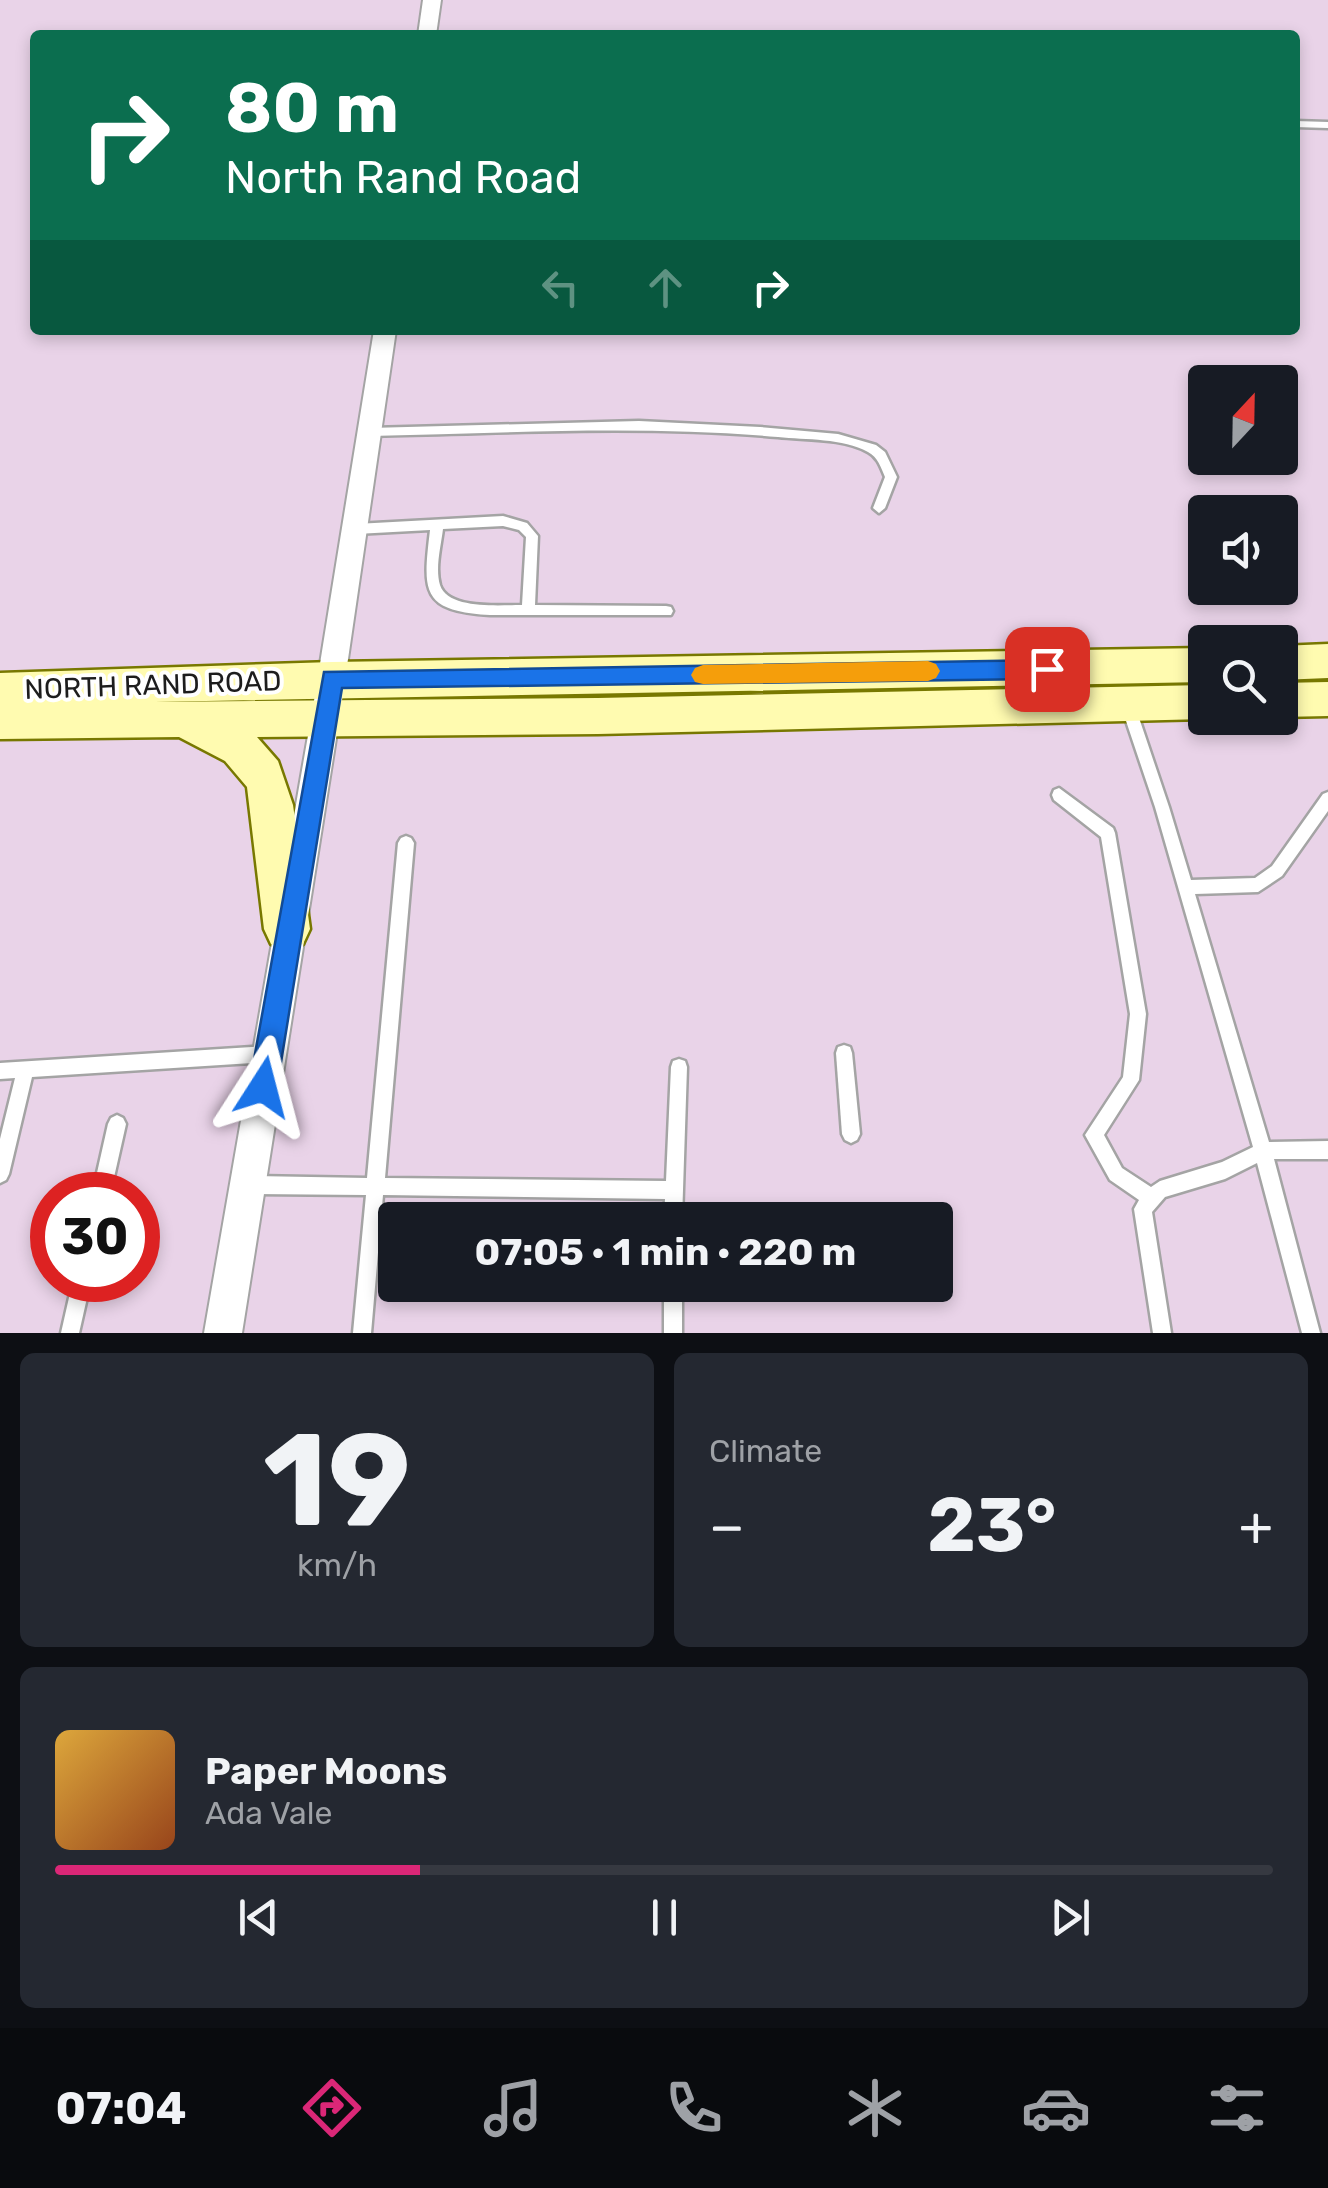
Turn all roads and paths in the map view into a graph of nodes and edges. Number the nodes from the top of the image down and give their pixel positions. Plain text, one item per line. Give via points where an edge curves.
1 (432, 0) edge
2 (427, 30) edge
3 (1300, 124) edge
4 (1328, 124) edge
5 (384, 335) edge
6 (370, 432) junction
7 (879, 508) dead end
8 (437, 526) junction
9 (356, 529) junction
10 (528, 610) junction
11 (666, 611) dead end
12 (1328, 661) edge
13 (1298, 662) edge
14 (1188, 670) edge
15 (1122, 687) junction
16 (0, 690) edge
17 (329, 697) junction
18 (1188, 699) edge
19 (1298, 700) edge
20 (1328, 700) edge
21 (177, 718) junction
22 (0, 721) edge
23 (1059, 795) dead end
24 (1328, 799) edge
25 (406, 843) dead end
26 (1185, 887) junction
27 (287, 929) junction
28 (844, 1052) dead end
29 (268, 1054) junction
30 (679, 1066) dead end
31 (1, 1067) edge
32 (26, 1069) junction
33 (117, 1124) dead end
34 (851, 1134) dead end
35 (1328, 1150) edge
36 (1263, 1151) junction
37 (106, 1172) edge
38 (0, 1174) edge
39 (247, 1184) junction
40 (374, 1186) junction
41 (674, 1190) junction
42 (1150, 1197) junction
43 (674, 1202) edge
44 (77, 1302) edge
45 (673, 1302) edge
46 (70, 1333) edge
47 (224, 1333) edge
48 (362, 1333) edge
49 (673, 1333) edge
50 (1162, 1333) edge
51 (1310, 1333) edge

1 - 2 street
3 - 4 lane
5 - 6 street
6 - 7 lane via 639,425 838,438 872,448 886,463 891,477
6 - 9 street
8 - 9 lane
8 - 10 lane via 433,587 440,600 460,608
8 - 10 lane via 522,526 532,536
9 - 17 street
10 - 11 lane
12 - 13 main road
14 - 15 main road, NORTH RAND ROAD
15 - 17 main road, NORTH RAND ROAD via 598,716
15 - 18 main road, NORTH RAND ROAD
15 - 26 lane
16 - 17 main road, NORTH RAND ROAD
17 - 21 main road, NORTH RAND ROAD
17 - 27 street
19 - 20 main road
21 - 22 main road, NORTH RAND ROAD
21 - 27 main road via 225,736 263,775
23 - 42 lane via 1108,833 1138,1014 1130,1080 1094,1135 1116,1174
24 - 26 lane via 1277,871 1258,885
25 - 40 lane
26 - 36 lane
27 - 29 street
28 - 34 lane
29 - 32 lane
29 - 39 street
30 - 41 lane
31 - 32 lane
32 - 38 lane
33 - 37 lane
35 - 36 lane
36 - 42 lane
36 - 51 lane
39 - 40 lane
39 - 47 street
40 - 41 lane
40 - 48 lane
41 - 43 lane
42 - 50 lane via 1143,1225
44 - 46 lane
45 - 49 lane

